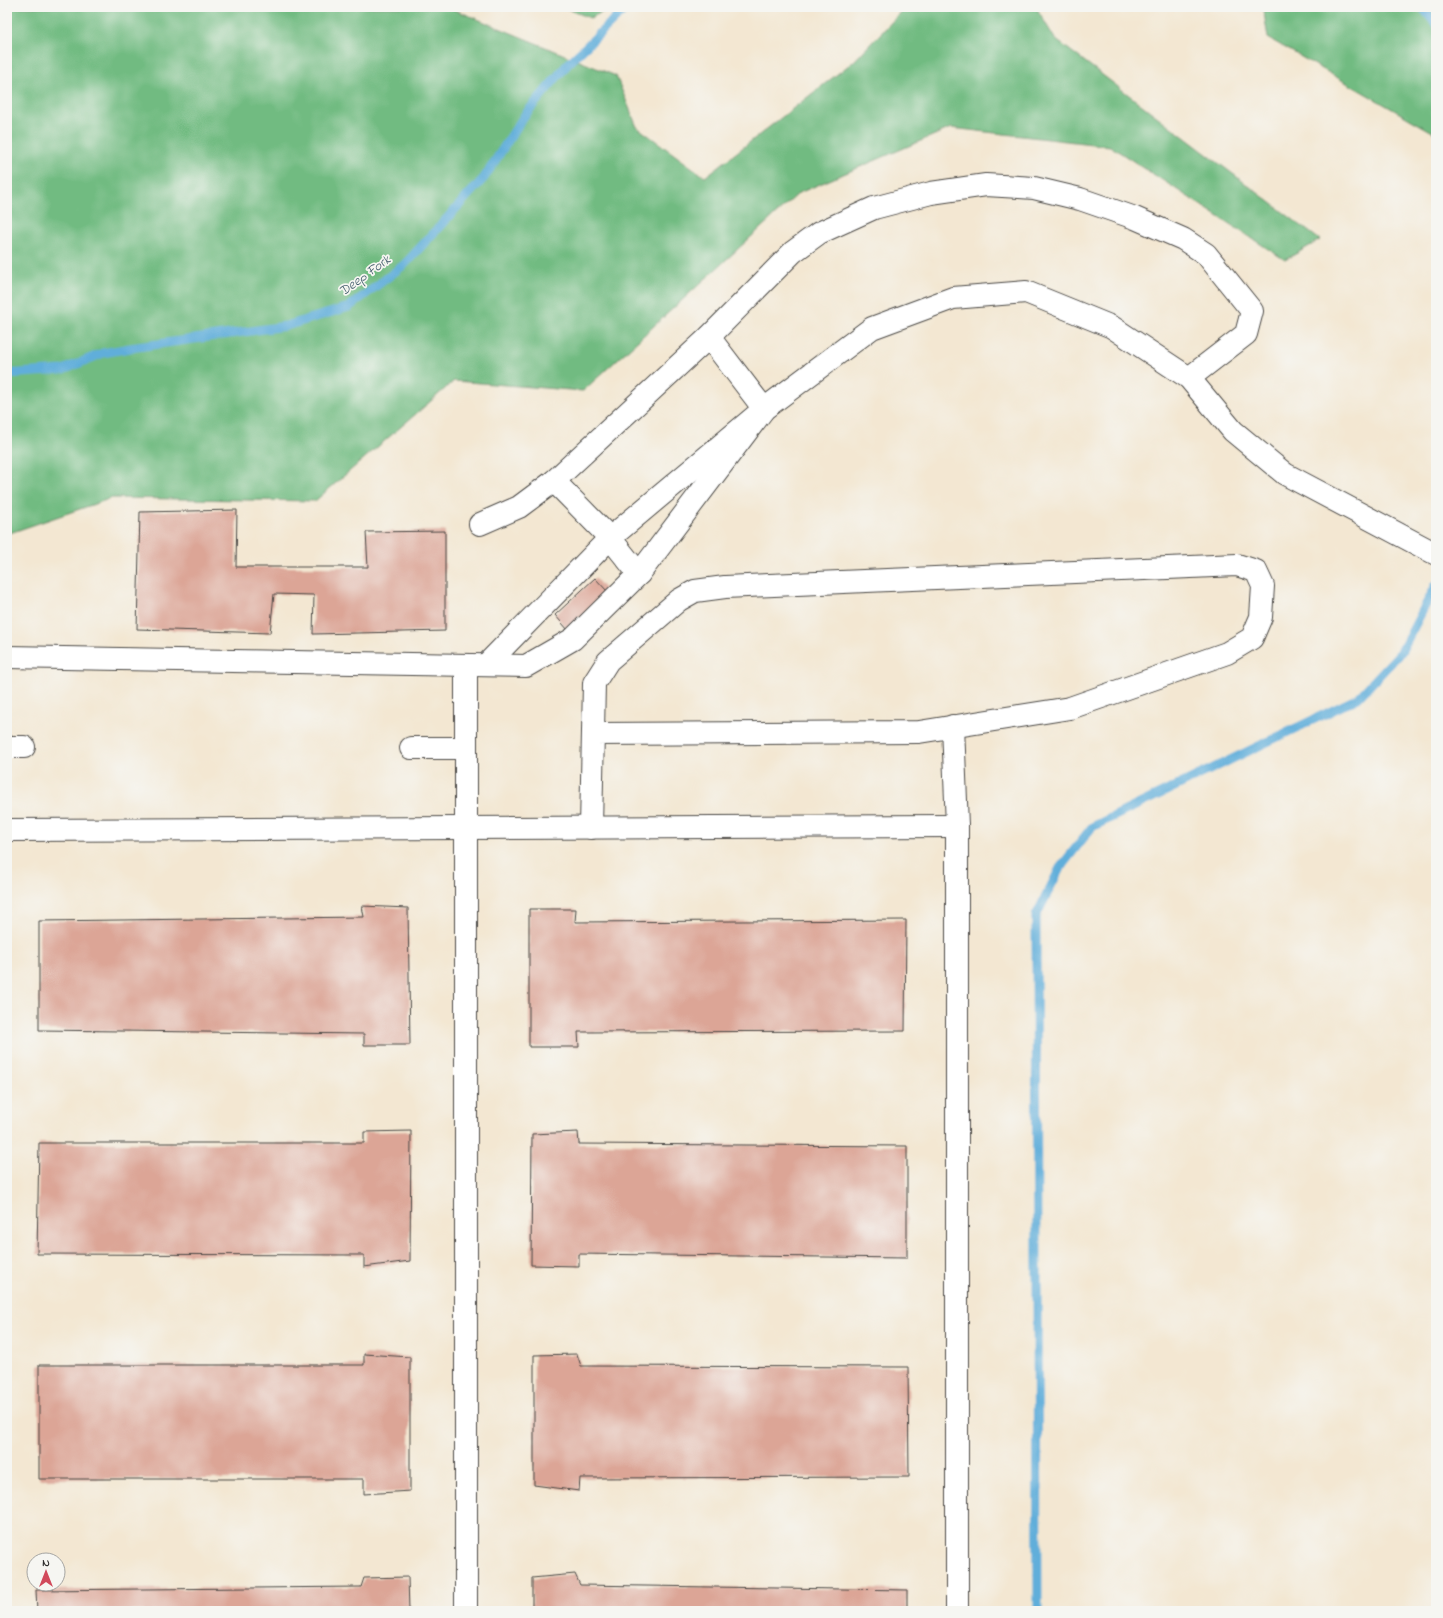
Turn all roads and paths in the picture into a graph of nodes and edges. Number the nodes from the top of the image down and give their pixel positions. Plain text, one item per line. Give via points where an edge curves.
1 (709, 337) junction
2 (1189, 378) junction
3 (764, 409) junction
4 (554, 481) junction
5 (480, 524) dead end
6 (610, 538) junction
7 (1428, 550) edge
8 (639, 574) junction
9 (7, 657) edge
10 (476, 665) junction
11 (953, 726) junction
12 (593, 734) junction
13 (411, 748) dead end
14 (466, 748) junction
15 (957, 826) junction
16 (466, 828) junction
17 (591, 828) junction
18 (7, 830) edge
19 (466, 1611) edge
20 (957, 1611) edge

1 - 2 lane via 793,252 819,233 874,208 931,193 986,185 1034,188 1080,199 1135,218 1183,239 1206,254 1233,286 1252,311 1246,334
1 - 3 lane
1 - 4 lane
2 - 3 lane via 1112,327 1026,292 953,298 872,328
2 - 7 lane via 1233,431 1285,474
3 - 6 lane
3 - 8 lane
4 - 5 lane via 519,507
4 - 6 lane
6 - 8 lane
6 - 10 lane
8 - 10 lane via 573,639 526,666
9 - 10 lane
10 - 14 lane
11 - 12 lane via 918,732
11 - 12 lane via 1070,708 1228,653 1252,638 1261,617 1263,586 1256,571 1237,565 725,586 695,591 679,600 608,661 594,683
11 - 15 lane
12 - 17 lane
13 - 14 lane
14 - 16 lane
15 - 17 lane
15 - 20 lane
16 - 17 lane
16 - 18 lane
16 - 19 lane

